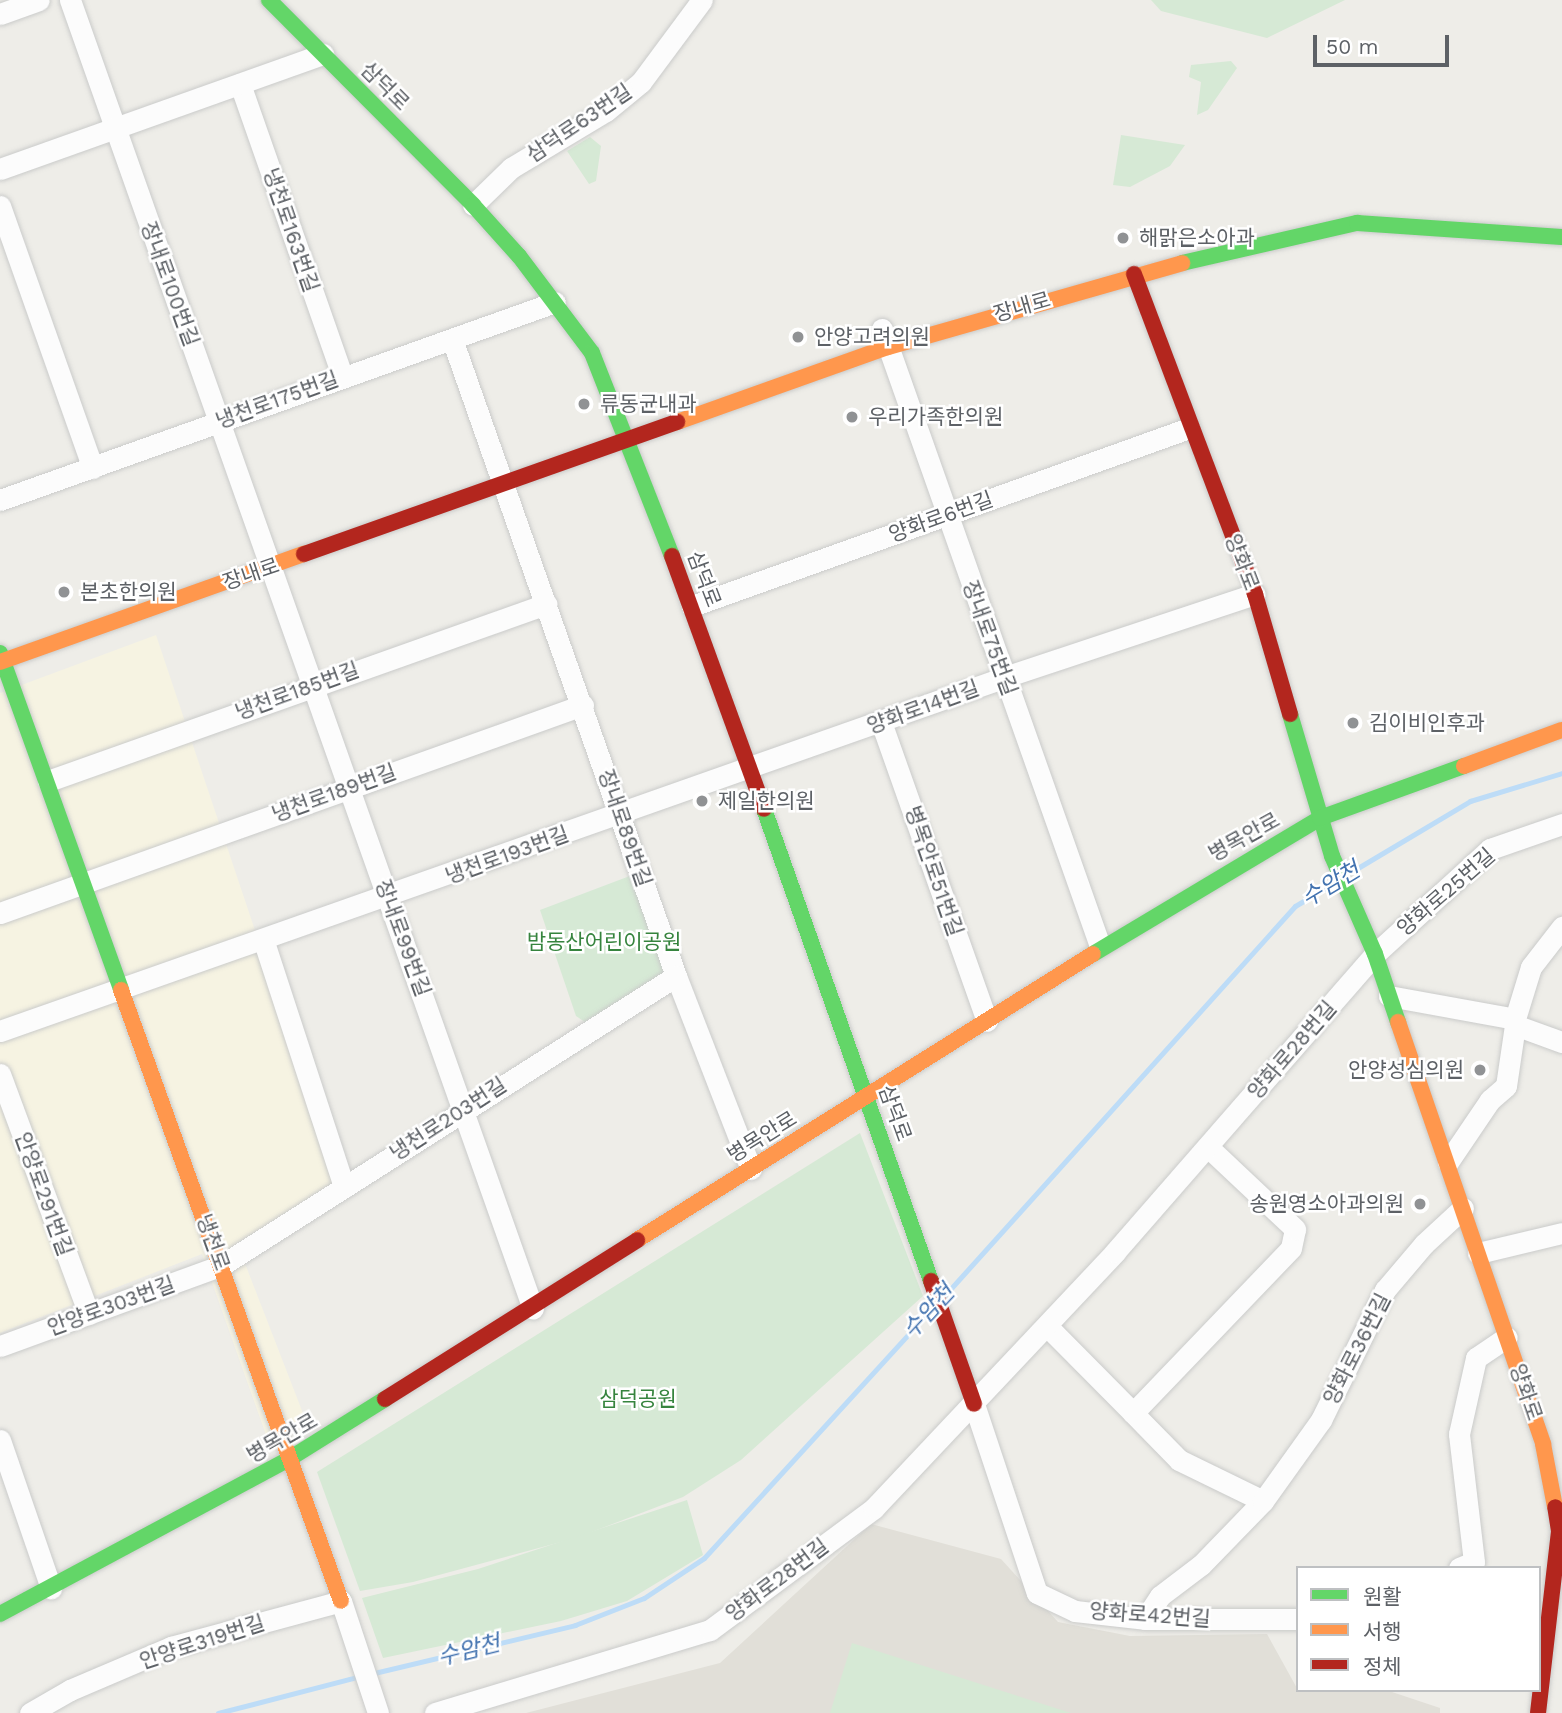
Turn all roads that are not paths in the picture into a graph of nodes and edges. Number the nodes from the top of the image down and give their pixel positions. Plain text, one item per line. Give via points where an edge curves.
1 (39, 0) edge
2 (70, 0) edge
3 (269, 0) edge
4 (702, 0) edge
5 (0, 14) edge
6 (323, 54) junction
7 (240, 84) junction
8 (114, 127) junction
9 (0, 169) edge
10 (473, 205) junction
11 (0, 206) edge
12 (1562, 237) edge
13 (1134, 274) junction
14 (555, 302) junction
15 (885, 338) junction
16 (452, 339) junction
17 (342, 376) junction
18 (220, 421) junction
19 (1189, 428) junction
20 (629, 440) junction
21 (93, 468) junction
22 (502, 486) junction
23 (0, 500) edge
24 (946, 515) junction
25 (272, 567) junction
26 (1255, 594) junction
27 (546, 604) junction
28 (692, 606) junction
29 (1, 659) edge
30 (1005, 677) junction
31 (313, 685) junction
32 (583, 705) junction
33 (881, 722) junction
34 (1562, 730) edge
35 (750, 770) junction
36 (48, 780) junction
37 (348, 787) junction
38 (621, 814) junction
39 (1320, 818) junction
40 (1562, 824) edge
41 (85, 883) junction
42 (389, 897) junction
43 (0, 913) edge
44 (1562, 927) edge
45 (264, 942) junction
46 (1100, 946) junction
47 (1375, 954) junction
48 (676, 976) junction
49 (123, 990) junction
50 (1389, 996) junction
51 (987, 1021) junction
52 (1515, 1022) junction
53 (0, 1031) edge
54 (1562, 1042) edge
55 (0, 1074) edge
56 (867, 1097) junction
57 (464, 1108) junction
58 (1208, 1147) junction
59 (1448, 1161) junction
60 (751, 1169) junction
61 (344, 1188) junction
62 (1463, 1208) junction
63 (1559, 1227) edge
64 (1478, 1253) junction
65 (222, 1265) junction
66 (533, 1309) junction
67 (89, 1314) junction
68 (1047, 1326) junction
69 (1507, 1337) junction
70 (0, 1346) edge
71 (974, 1404) junction
72 (1133, 1413) junction
73 (0, 1440) edge
74 (289, 1459) junction
75 (1559, 1492) edge
76 (1263, 1501) junction
77 (1464, 1566) edge
78 (51, 1587) junction
79 (341, 1601) junction
80 (0, 1614) edge
81 (1144, 1619) junction
82 (1296, 1619) edge
83 (1541, 1687) edge
84 (1540, 1692) edge
85 (376, 1708) edge
86 (30, 1713) edge
87 (435, 1713) edge
88 (1538, 1713) edge

1 - 5 street
2 - 8 street, 장내로100번길
3 - 6 street, 삼덕로
4 - 10 street, 삼덕로63번길 via 640,82 606,111 511,168
6 - 7 street
6 - 10 street, 삼덕로
7 - 8 street
7 - 17 street, 냉천로163번길
8 - 9 street
8 - 18 street, 장내로100번길
10 - 14 street, 삼덕로
11 - 21 street
12 - 13 street, 장내로 via 1357,223
13 - 15 street, 장내로
13 - 19 street, 양화로
14 - 16 street, 냉천로175번길
14 - 20 street, 삼덕로 via 592,353
15 - 20 street, 장내로
15 - 24 street, 장내로75번길
16 - 17 street, 냉천로175번길
16 - 22 street
17 - 18 street, 냉천로175번길
18 - 21 street, 냉천로175번길
18 - 25 street, 장내로100번길
19 - 24 street, 양화로6번길
19 - 26 street, 양화로
20 - 22 street, 장내로
20 - 28 street, 삼덕로
21 - 23 street, 냉천로175번길
22 - 25 street, 장내로
22 - 27 street, 장내로89번길
24 - 28 street, 양화로6번길
24 - 30 street, 장내로75번길
25 - 29 street, 장내로
25 - 31 street, 장내로99번길
26 - 30 street, 양화로14번길
26 - 39 street, 양화로
27 - 31 street, 냉천로185번길
27 - 32 street, 장내로89번길
28 - 35 street, 삼덕로
29 - 36 street, 냉천로
30 - 33 street, 양화로14번길
30 - 46 street, 장내로75번길
31 - 36 street, 냉천로185번길
31 - 37 street, 장내로99번길
32 - 37 street, 냉천로189번길
32 - 38 street, 장내로89번길
33 - 35 street, 양화로14번길
33 - 51 street, 병목안로51번길
34 - 39 street, 병목안로
35 - 38 street, 냉천로193번길
35 - 56 street, 삼덕로
36 - 41 street, 냉천로
37 - 41 street, 냉천로189번길
37 - 42 street, 장내로99번길
38 - 42 street, 냉천로193번길
38 - 48 street, 장내로89번길
39 - 46 street, 병목안로
39 - 47 street, 양화로
40 - 47 street, 양화로25번길 via 1490,849
41 - 43 street
41 - 49 street, 냉천로
42 - 45 street, 냉천로193번길
42 - 57 street, 장내로99번길
44 - 52 street via 1531,967
45 - 49 street, 냉천로193번길
45 - 61 street
46 - 51 street, 병목안로
47 - 50 street, 양화로
47 - 58 street, 양화로28번길
48 - 57 street, 냉천로203번길
48 - 60 street, 장내로89번길
49 - 53 street
49 - 65 street, 냉천로
50 - 52 street
50 - 59 street, 양화로
51 - 56 street, 병목안로
52 - 54 street
52 - 59 street via 1506,1086 1490,1100
55 - 67 street, 안양로291번길
56 - 60 street, 병목안로
56 - 71 street, 삼덕로
57 - 61 street, 냉천로203번길
57 - 66 street, 장내로99번길
58 - 68 street, 양화로28번길
58 - 72 street via 1295,1229 1291,1248
59 - 62 street, 양화로
60 - 66 street, 병목안로
61 - 65 street, 냉천로203번길
62 - 64 street, 양화로
62 - 76 street, 양화로36번길 via 1385,1290 1321,1420
63 - 64 street
64 - 69 street, 양화로
65 - 67 street, 안양로303번길
65 - 74 street, 냉천로
66 - 74 street, 병목안로
67 - 70 street, 안양로303번길
68 - 71 street, 양화로28번길
68 - 72 street
69 - 75 street, 양화로
69 - 77 street via 1476,1359 1459,1434 1474,1562
71 - 81 street, 양화로42번길 via 1037,1593 1075,1611
71 - 87 street, 양화로28번길 via 874,1508 710,1630
72 - 76 street via 1179,1461
73 - 78 street
74 - 78 street, 병목안로
74 - 79 street, 냉천로
75 - 83 street, 양화로 via 1559,1531
76 - 81 street, 양화로36번길 via 1201,1565 1160,1595
78 - 80 street, 병목안로
79 - 85 street
79 - 86 street, 안양로319번길 via 171,1647
81 - 82 street, 양화로42번길
84 - 88 street, 양화로

